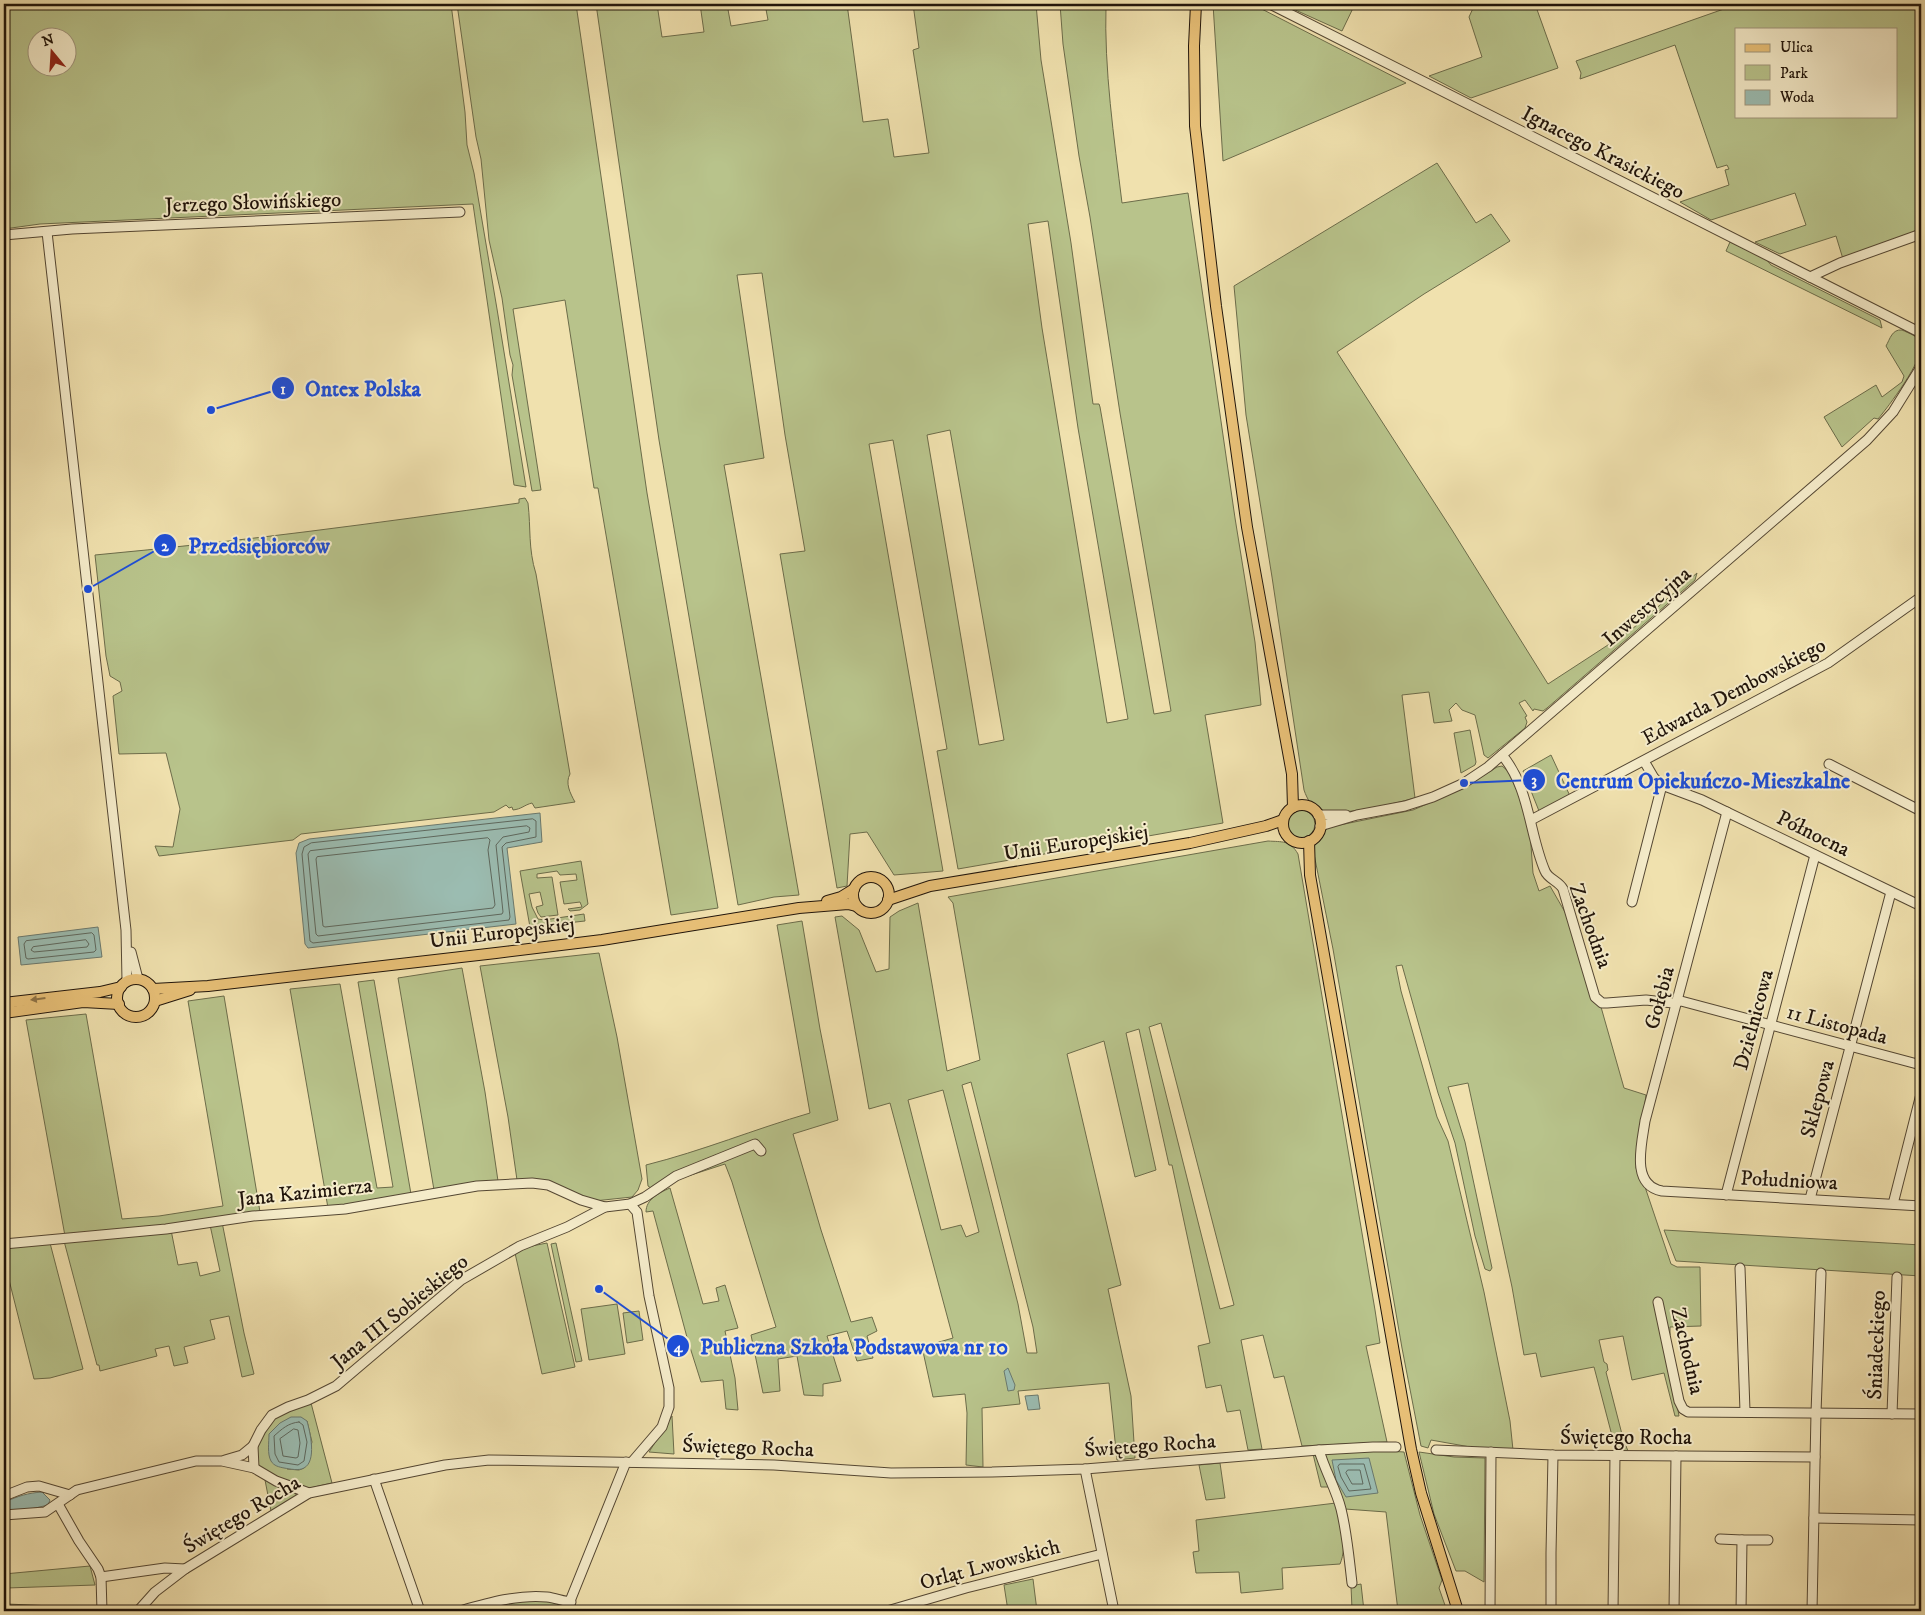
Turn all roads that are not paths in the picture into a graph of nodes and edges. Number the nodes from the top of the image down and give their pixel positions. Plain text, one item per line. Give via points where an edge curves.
1 (1196, 4) edge
2 (1270, 4) edge
3 (460, 212) dead end
4 (47, 232) junction
5 (1921, 234) edge
6 (4, 235) edge
7 (1810, 277) junction
8 (1921, 333) edge
9 (1921, 367) edge
10 (1921, 597) edge
11 (1502, 755) junction
12 (1644, 761) junction
13 (1829, 764) dead end
14 (1292, 774) junction
15 (1662, 785) junction
16 (1304, 805) junction
17 (1920, 807) edge
18 (1293, 808) junction
19 (1727, 812) junction
20 (1318, 815) junction
21 (1357, 815) junction
22 (1283, 820) junction
23 (1531, 820) junction
24 (1320, 826) junction
25 (1285, 832) junction
26 (1227, 836) junction
27 (1309, 841) junction
28 (1297, 842) junction
29 (1815, 855) junction
30 (1310, 875) junction
31 (930, 886) junction
32 (887, 887) junction
33 (854, 890) junction
34 (1891, 892) junction
35 (888, 900) junction
36 (1632, 902) dead end
37 (856, 906) junction
38 (1921, 906) edge
39 (799, 908) junction
40 (126, 930) junction
41 (138, 979) junction
42 (124, 984) junction
43 (208, 986) junction
44 (153, 989) junction
45 (1598, 1000) joint
46 (155, 1001) junction
47 (1677, 1002) junction
48 (4, 1004) edge
49 (119, 1004) junction
50 (4, 1013) edge
51 (1771, 1025) junction
52 (1850, 1046) junction
53 (1921, 1065) edge
54 (1921, 1094) edge
55 (761, 1151) dead end
56 (1655, 1189) joint
57 (1726, 1195) junction
58 (1810, 1199) junction
59 (630, 1204) junction
60 (1893, 1204) junction
61 (1921, 1206) edge
62 (605, 1207) junction
63 (4, 1244) edge
64 (1740, 1268) dead end
65 (1821, 1273) dead end
66 (1897, 1277) dead end
67 (1658, 1302) dead end
68 (1745, 1411) junction
69 (1816, 1413) junction
70 (1892, 1414) junction
71 (1921, 1414) edge
72 (253, 1446) junction
73 (1396, 1448) dead end
74 (1320, 1450) junction
75 (1436, 1450) dead end
76 (1491, 1452) junction
77 (1553, 1455) junction
78 (1615, 1455) junction
79 (1676, 1456) junction
80 (1815, 1457) junction
81 (222, 1461) junction
82 (629, 1462) junction
83 (254, 1468) junction
84 (1084, 1470) junction
85 (374, 1479) junction
86 (309, 1493) junction
87 (70, 1495) junction
88 (4, 1496) edge
89 (58, 1504) junction
90 (4, 1515) edge
91 (1814, 1518) junction
92 (1921, 1520) edge
93 (1720, 1539) dead end
94 (1742, 1540) junction
95 (1768, 1540) dead end
96 (1102, 1554) junction
97 (185, 1569) junction
98 (102, 1577) junction
99 (1352, 1583) dead end
100 (571, 1602) junction
101 (102, 1611) edge
102 (138, 1611) edge
103 (420, 1611) edge
104 (460, 1611) edge
105 (566, 1611) edge
106 (887, 1611) edge
107 (1114, 1611) edge
108 (1458, 1611) edge
109 (1490, 1611) edge
110 (1552, 1611) edge
111 (1613, 1611) edge
112 (1674, 1611) edge
113 (1741, 1611) edge
114 (1812, 1611) edge

1 - 14 main road via 1196,126 1216,306 1246,518
2 - 7 street, Ignacego Krasickiego
3 - 4 street, Jerzego Słowińskiego
4 - 6 street, Jerzego Słowińskiego
4 - 40 street
5 - 7 street
7 - 8 street, Ignacego Krasickiego
9 - 11 street, Inwestycyjna via 1893,412 1867,440
10 - 12 street, Edwarda Dembowskiego via 1828,663
11 - 21 street, Inwestycyjna via 1472,779 1434,797
11 - 23 street, Zachodnia via 1523,795
12 - 15 street
12 - 23 street, Edwarda Dembowskiego
13 - 17 street
14 - 16 main road
14 - 18 main road
15 - 19 street, Północna
15 - 36 street
16 - 18 main road
16 - 20 main road
18 - 22 main road
19 - 29 street, Północna
19 - 47 street, Gołębia
20 - 21 street, Inwestycyjna
20 - 24 main road
21 - 24 street, Inwestycyjna
22 - 25 main road
22 - 26 main road, Unii Europejskiej
23 - 45 street, Zachodnia via 1545,873 1563,889
24 - 27 main road via 1316,837
25 - 26 main road, Unii Europejskiej
25 - 28 main road
26 - 31 main road, Unii Europejskiej
27 - 28 main road
27 - 30 main road
28 - 30 main road
29 - 34 street, Północna
29 - 51 street, Dzielnicowa
30 - 108 main road via 1409,1440 1421,1493
31 - 32 main road, Unii Europejskiej
31 - 35 main road, Unii Europejskiej
32 - 33 main road via 882,880 872,877 862,879
32 - 35 main road
33 - 37 main road
33 - 39 main road, Unii Europejskiej via 841,897
34 - 38 street, Północna
34 - 52 street, Sklepowa
35 - 37 main road via 884,908 875,913 864,912
37 - 39 main road, Unii Europejskiej
39 - 43 main road, Unii Europejskiej via 602,940
40 - 41 street
40 - 42 street
41 - 42 main road
41 - 44 main road
42 -> 48 main road via 100,992
42 - 49 main road
43 - 44 main road, Unii Europejskiej
43 - 46 main road, Unii Europejskiej
44 - 46 main road
45 - 47 street, 11 Listopada via 1607,1003
46 - 49 main road via 150,1011 137,1016 126,1013
47 - 51 street, 11 Listopada
47 - 56 street, Gołębia via 1644,1129 1640,1167
49 - 50 main road via 83,1002
51 - 52 street, 11 Listopada
51 - 57 street, Dzielnicowa
52 - 53 street, 11 Listopada
52 - 58 street, Sklepowa
54 - 60 street
55 - 59 street via 755,1144 693,1169
56 - 57 street, Południowa
57 - 58 street, Południowa
58 - 60 street, Południowa
59 - 62 street, Jana III Sobieskiego
59 - 82 street via 637,1212 649,1296 669,1388 669,1406 662,1427
60 - 61 street, Południowa
62 - 63 street, Jana Kazimierza via 548,1185 477,1186 345,1209
62 - 72 street, Jana III Sobieskiego via 514,1248 462,1280 336,1386 272,1416
64 - 68 street
65 - 69 street
66 - 70 street, Śniadeckiego
67 - 68 street, Zachodnia via 1683,1409 1688,1412
68 - 69 street
69 - 70 street
69 - 80 street
70 - 71 street
72 - 81 street via 242,1455
72 - 83 street
73 - 74 street, Świętego Rocha
74 - 84 street, Świętego Rocha
74 - 99 street via 1323,1466 1341,1509
75 - 76 street, Świętego Rocha
76 - 77 street, Świętego Rocha
76 - 109 street
77 - 78 street, Świętego Rocha
77 - 110 street
78 - 79 street, Świętego Rocha
78 - 111 street
79 - 80 street, Świętego Rocha
79 - 112 street
80 - 91 street
81 - 83 street
81 - 87 street via 196,1462 77,1490
82 - 84 street, Świętego Rocha via 774,1464 891,1473
82 - 85 street, Świętego Rocha via 475,1460
82 - 100 street
83 - 86 street via 276,1481
84 - 96 street
85 - 86 street, Świętego Rocha
85 - 103 street
86 - 97 street, Świętego Rocha
87 - 88 street via 27,1486
87 - 89 street
89 - 90 street via 45,1512
89 - 98 street
91 - 92 street
91 - 114 street
93 - 94 street
94 - 95 street
94 - 113 street
96 - 106 street, Orląt Lwowskich
96 - 107 street
97 - 98 street via 151,1569
97 - 102 street, Świętego Rocha via 155,1592
98 - 101 street
100 - 104 street via 525,1597
100 - 105 street

